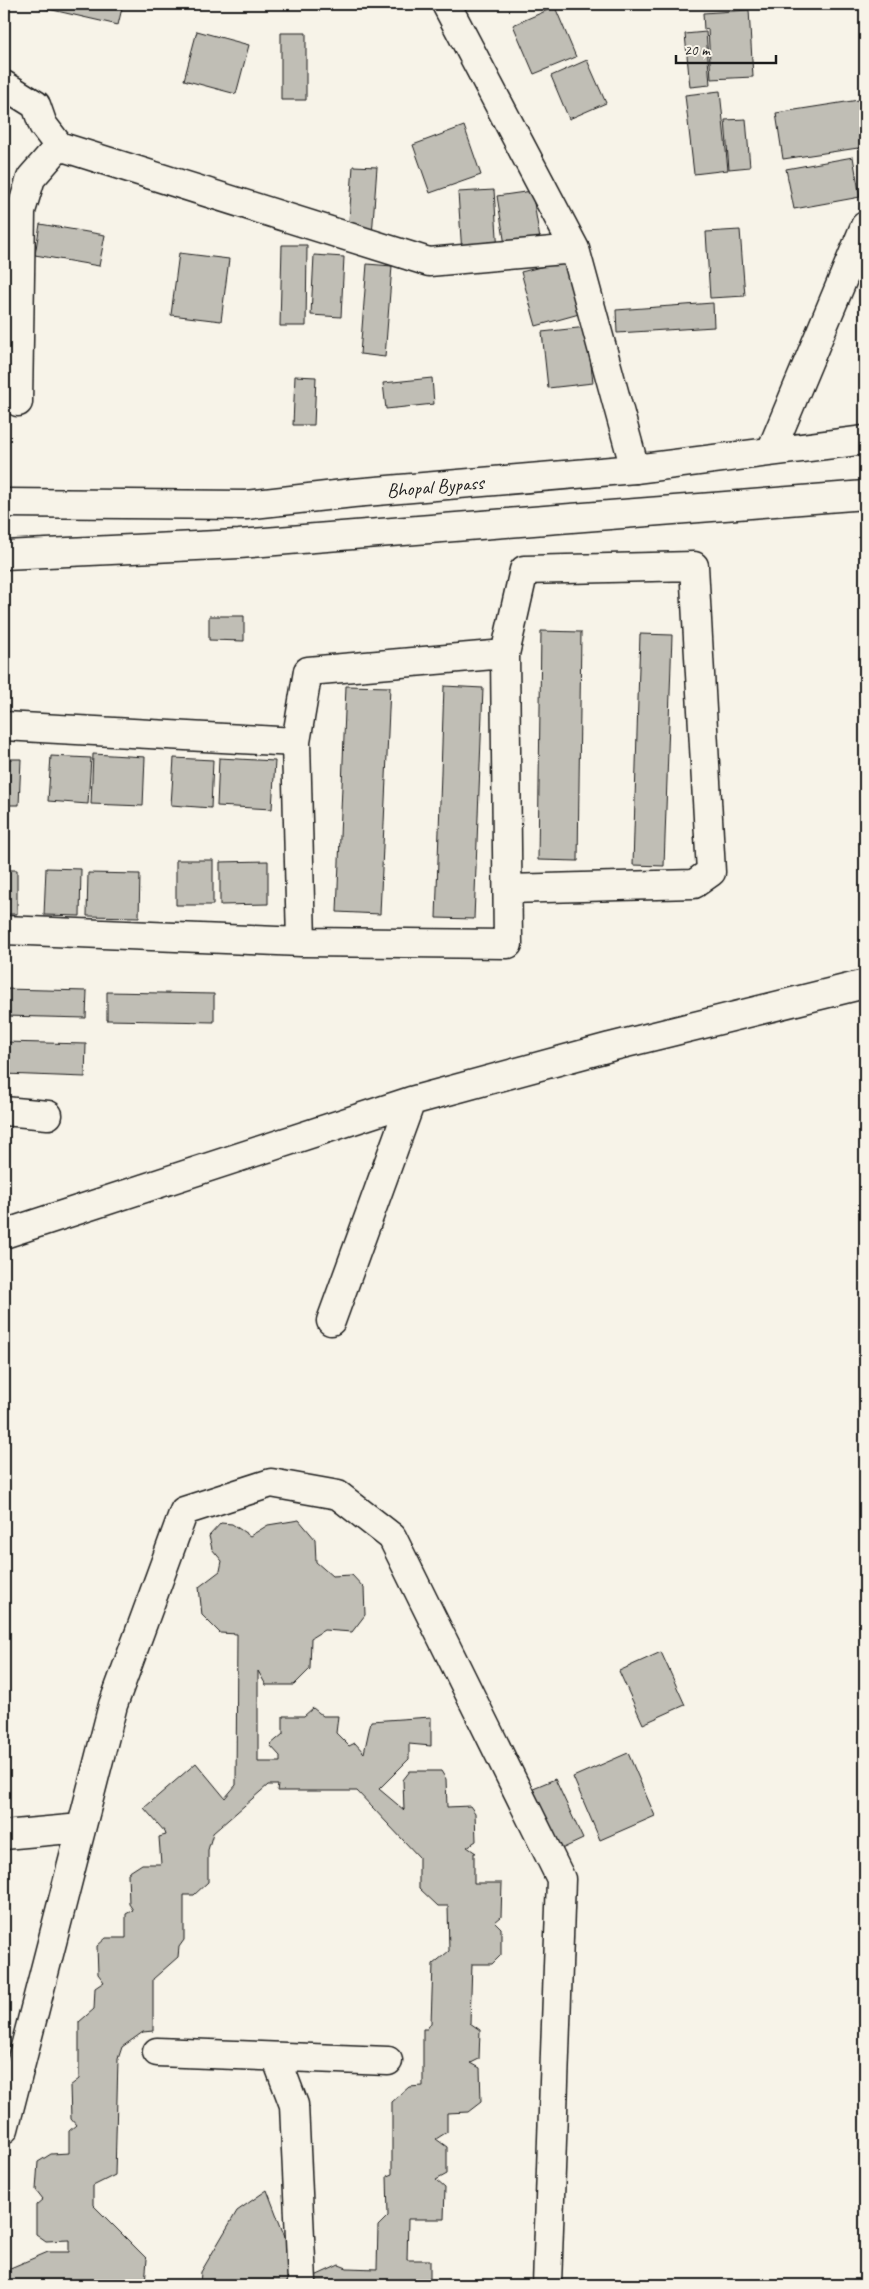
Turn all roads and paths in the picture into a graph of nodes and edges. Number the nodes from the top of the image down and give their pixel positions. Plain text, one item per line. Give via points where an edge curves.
1 (446, 4) edge
2 (4, 85) edge
3 (59, 146) junction
4 (13, 219) edge
5 (865, 226) edge
6 (575, 249) junction
7 (18, 402) dead end
8 (865, 440) edge
9 (771, 451) junction
10 (635, 469) junction
11 (865, 494) edge
12 (4, 503) edge
13 (4, 555) edge
14 (505, 654) junction
15 (4, 726) edge
16 (296, 742) junction
17 (508, 890) junction
18 (4, 930) edge
19 (301, 942) junction
20 (865, 984) edge
21 (411, 1101) junction
22 (4, 1111) edge
23 (48, 1115) dead end
24 (4, 1234) edge
25 (331, 1321) dead end
26 (81, 1828) junction
27 (4, 1835) edge
28 (15, 2044) edge
29 (158, 2052) dead end
30 (276, 2057) junction
31 (388, 2061) dead end
32 (4, 2129) edge
33 (302, 2282) dead end
34 (547, 2285) edge

1 - 6 street
2 - 3 street via 36,105 44,125
3 - 4 street via 31,178
3 - 6 street via 429,262
4 - 7 street
5 - 9 street
6 - 10 street
8 - 9 street, Bhopal Bypass
9 - 10 street, Bhopal Bypass
10 - 12 street, Bhopal Bypass via 246,505
11 - 13 street, Bhopal Bypass via 239,544
14 - 16 street via 308,671
14 - 17 street
14 - 17 street via 524,570 694,566 710,872 694,884
15 - 16 street
16 - 19 street
17 - 19 street via 508,944
18 - 19 street
20 - 21 street via 610,1047
21 - 24 street
21 - 25 street
22 - 23 street
26 - 27 street
26 - 28 street
26 - 34 street via 113,1705 184,1512 271,1483 338,1495 392,1537 561,1879
28 - 32 street
29 - 30 street
30 - 31 street
30 - 33 street via 294,2105

